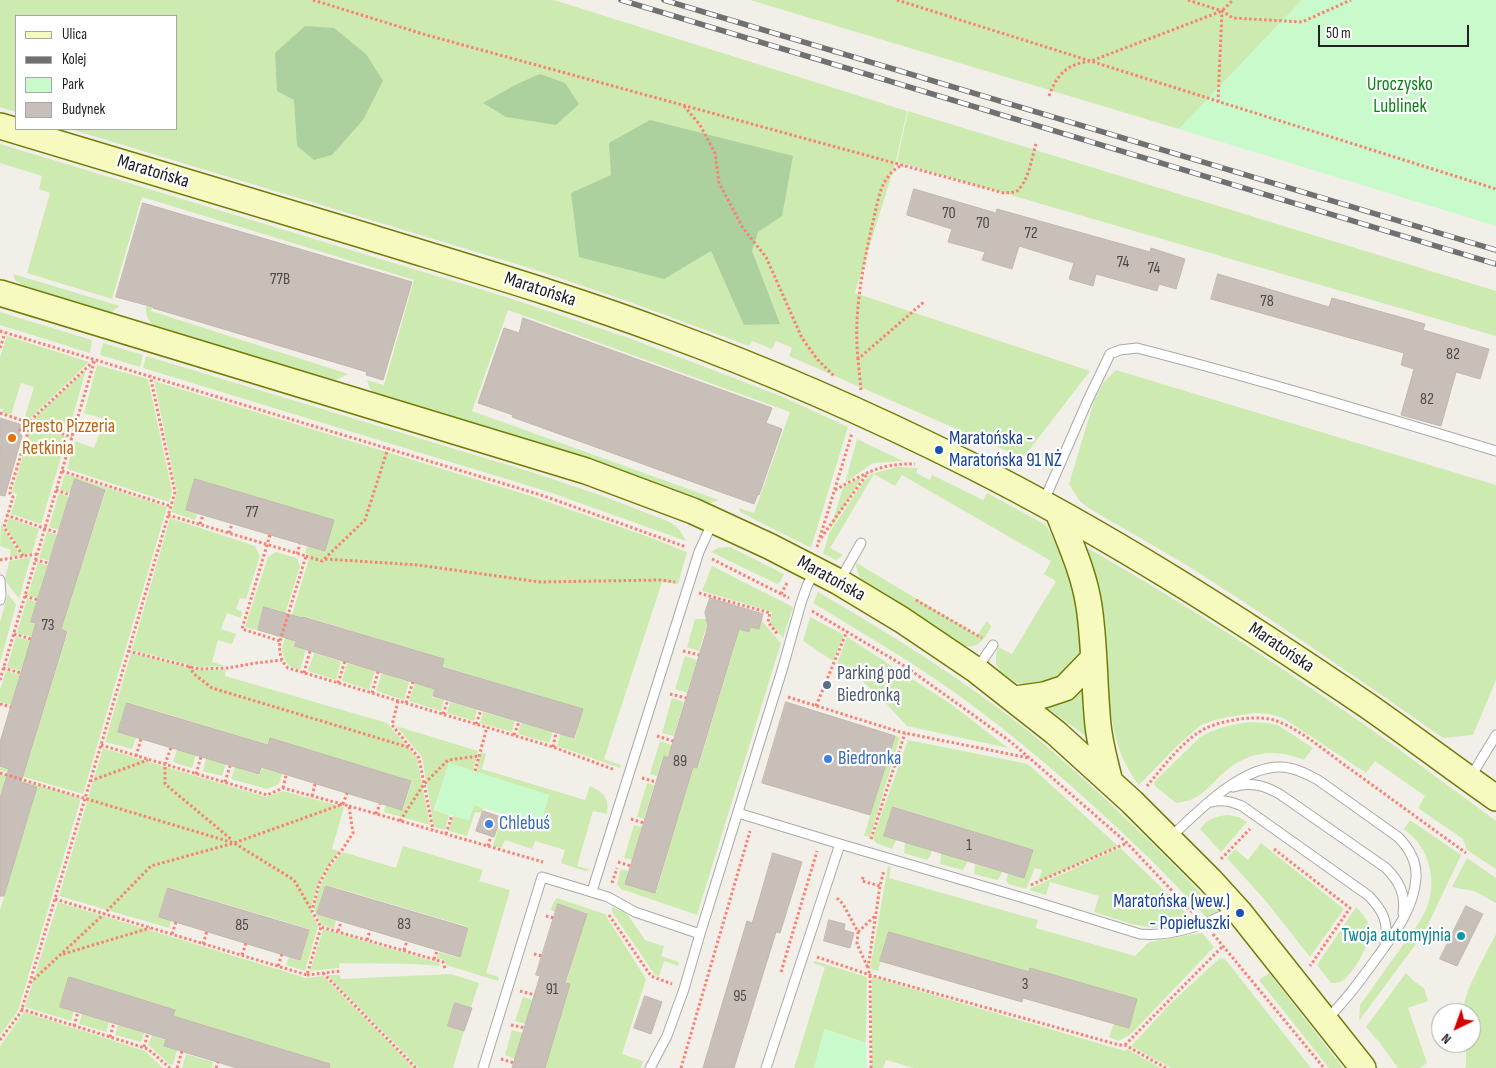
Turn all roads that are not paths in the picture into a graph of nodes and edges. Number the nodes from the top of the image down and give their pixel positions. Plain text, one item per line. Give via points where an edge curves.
1 (0, 126) edge
2 (0, 293) edge
3 (1496, 451) edge
4 (1050, 507) junction
5 (713, 520) junction
6 (861, 543) dead end
7 (816, 561) junction
8 (0, 580) edge
9 (839, 582) junction
10 (0, 600) edge
11 (993, 645) dead end
12 (1093, 659) junction
13 (976, 670) junction
14 (1015, 699) junction
15 (1496, 735) edge
16 (1469, 779) junction
17 (1110, 782) junction
18 (1227, 789) junction
19 (1496, 798) edge
20 (1209, 803) junction
21 (738, 813) junction
22 (1170, 839) junction
23 (840, 844) junction
24 (592, 891) junction
25 (1235, 908) junction
26 (1402, 921) junction
27 (700, 934) junction
28 (1384, 948) junction
29 (1325, 1021) junction
30 (483, 1068) edge
31 (650, 1068) edge
32 (766, 1068) edge
33 (1363, 1068) edge

1 - 4 street, Maratońska via 529,286 664,332 818,394 967,463
2 - 5 street, Maratońska via 541,456 630,486
3 - 4 lane via 1137,348 1120,350 1110,354 1087,402
4 - 12 street via 1078,563 1085,587
4 - 16 street, Maratońska via 1225,611
5 - 7 street, Maratońska via 775,548
5 - 24 lane via 688,585
6 - 9 lane
7 - 9 street, Maratońska
7 - 21 lane
8 - 10 lane
9 - 13 street, Maratońska
11 - 13 lane
12 - 14 street via 1065,688 1044,696
12 - 17 street via 1098,727
13 - 14 street, Maratońska
14 - 17 street, Maratońska
15 - 16 lane
16 - 19 street, Maratońska
17 - 22 street, Maratońska
18 - 20 lane
18 - 26 lane via 1252,784 1268,788 1386,868 1402,890 1405,903
18 - 26 lane via 1251,773 1276,767 1289,768 1318,780 1398,837 1414,861 1416,876 1414,893
20 - 22 lane
20 - 28 lane via 1230,801 1242,806 1369,896 1385,918
21 - 23 lane
21 - 27 lane
22 - 25 street, Maratońska
23 - 25 lane via 1140,934 1172,932 1205,924
23 - 32 lane
24 - 27 lane via 608,896 635,912
24 - 30 lane via 542,877
25 - 29 street, Maratońska
26 - 28 lane
27 - 31 lane via 667,1036
28 - 29 lane via 1355,989
29 - 33 street, Maratońska

